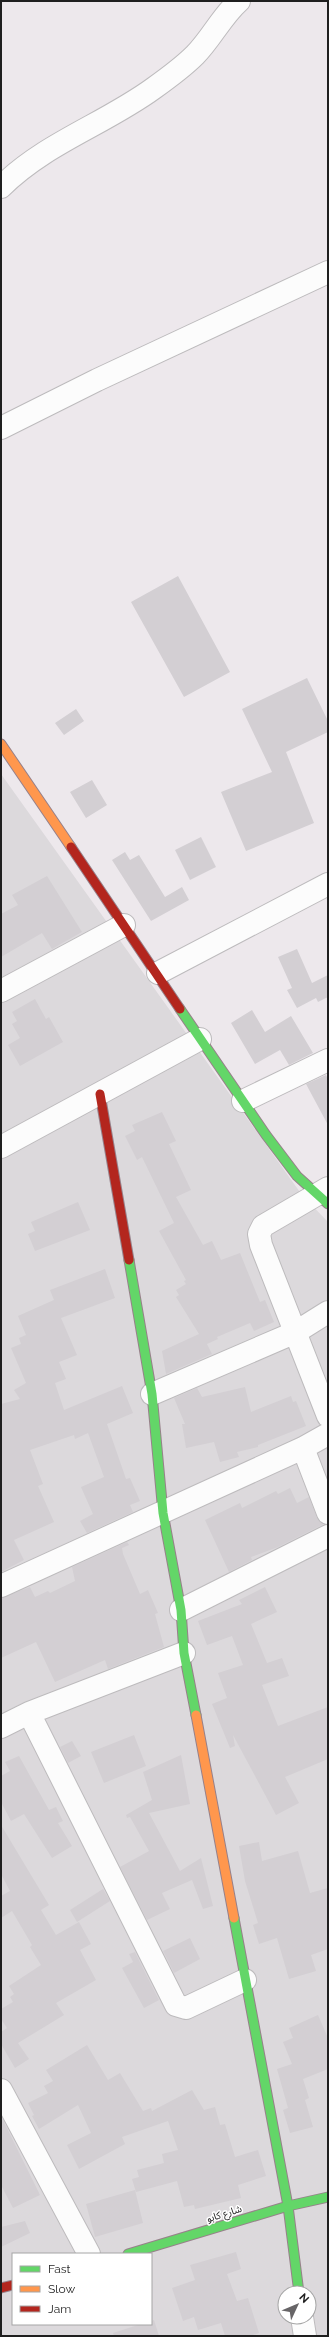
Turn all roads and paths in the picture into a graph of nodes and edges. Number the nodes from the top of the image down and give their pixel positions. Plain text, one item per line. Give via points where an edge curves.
1 (239, 1) edge
2 (1, 187) edge
3 (328, 272) edge
4 (1, 428) edge
5 (1, 744) edge
6 (328, 884) edge
7 (124, 926) junction
8 (158, 973) junction
9 (1, 991) edge
10 (200, 1039) junction
11 (328, 1060) edge
12 (100, 1094) junction
13 (244, 1101) junction
14 (1, 1147) edge
15 (324, 1196) edge
16 (328, 1312) edge
17 (296, 1332) junction
18 (152, 1394) junction
19 (328, 1416) edge
20 (328, 1434) edge
21 (303, 1448) junction
22 (163, 1513) junction
23 (328, 1513) edge
24 (328, 1536) edge
25 (1, 1586) edge
26 (181, 1610) junction
27 (184, 1653) junction
28 (29, 1713) junction
29 (1, 1727) edge
30 (246, 1980) junction
31 (1, 2090) edge
32 (328, 2197) edge
33 (288, 2206) junction
34 (88, 2253) edge
35 (131, 2253) edge
36 (298, 2285) edge

1 - 2 street via 195,55 153,88 115,113 45,151
3 - 4 street
5 - 7 street
6 - 8 street
7 - 8 street
7 - 9 street
8 - 10 street
10 - 12 street
10 - 13 street
11 - 13 street
12 - 14 street
12 - 18 street
13 - 15 street via 286,1164
15 - 17 street via 263,1226 259,1234 261,1245
16 - 17 street
17 - 18 street
17 - 19 street
18 - 22 street
20 - 21 street
21 - 22 street
21 - 23 street
22 - 25 street
22 - 26 street
24 - 26 street
26 - 27 street
27 - 28 street
27 - 30 street
28 - 29 street
28 - 30 street via 176,2004 186,2008
30 - 33 street
31 - 34 street
32 - 33 street, شارع كابو
33 - 35 street, شارع كابو
33 - 36 street

